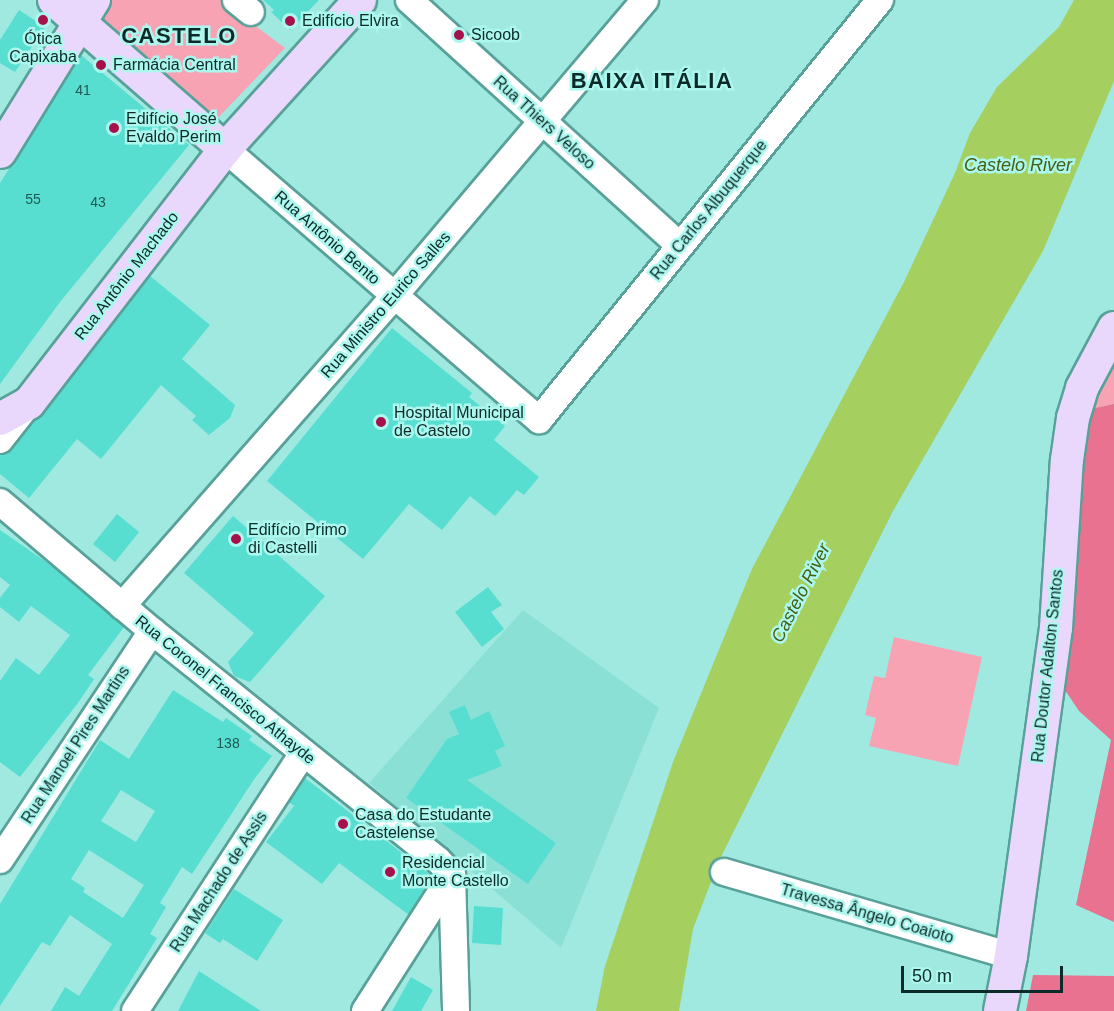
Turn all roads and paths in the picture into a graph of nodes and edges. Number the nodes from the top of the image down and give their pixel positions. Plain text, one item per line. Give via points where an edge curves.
1 (54, 0) edge
2 (360, 0) edge
3 (409, 0) edge
4 (645, 0) edge
5 (880, 0) edge
6 (87, 10) edge
7 (542, 122) junction
8 (225, 148) junction
9 (0, 152) edge
10 (680, 246) junction
11 (394, 296) junction
12 (1114, 328) edge
13 (29, 403) junction
14 (0, 419) edge
15 (539, 420) joint
16 (0, 440) edge
17 (0, 502) edge
18 (122, 606) junction
19 (152, 631) junction
20 (303, 753) junction
21 (0, 860) edge
22 (724, 872) dead end
23 (452, 874) junction
24 (1011, 956) junction
25 (135, 1011) edge
26 (365, 1011) edge
27 (456, 1011) edge
28 (1000, 1011) edge

1 - 6 main road
2 - 8 main road, Rua Antônio Machado
3 - 7 street, Rua Thiers Veloso
4 - 7 street, Rua Ministro Eurico Salles
5 - 10 street, Rua Carlos Albuquerque
6 - 8 main road
6 - 9 main road
7 - 10 street, Rua Thiers Veloso
7 - 11 street, Rua Ministro Eurico Salles
8 - 11 street, Rua Antônio Bento
8 - 13 main road, Rua Antônio Machado
10 - 15 street, Rua Carlos Albuquerque
11 - 15 street, Rua Antônio Bento
11 - 18 street, Rua Ministro Eurico Salles
12 - 24 main road, Rua Doutor Adalton Santos via 1072,418 1056,628
13 - 14 main road, Rua Antônio Machado
13 - 16 street, Rua Antônio Machado
17 - 18 street, Rua Coronel Francisco Athayde
18 - 19 street, Rua Coronel Francisco Athayde
19 - 20 street, Rua Coronel Francisco Athayde
19 - 21 street, Rua Manoel Pires Martins
20 - 23 street, Rua Coronel Francisco Athayde
20 - 25 street, Rua Machado de Assis
22 - 24 street, Travessa Ângelo Coaioto
23 - 26 street
23 - 27 street
24 - 28 main road, Rua Doutor Adalton Santos

